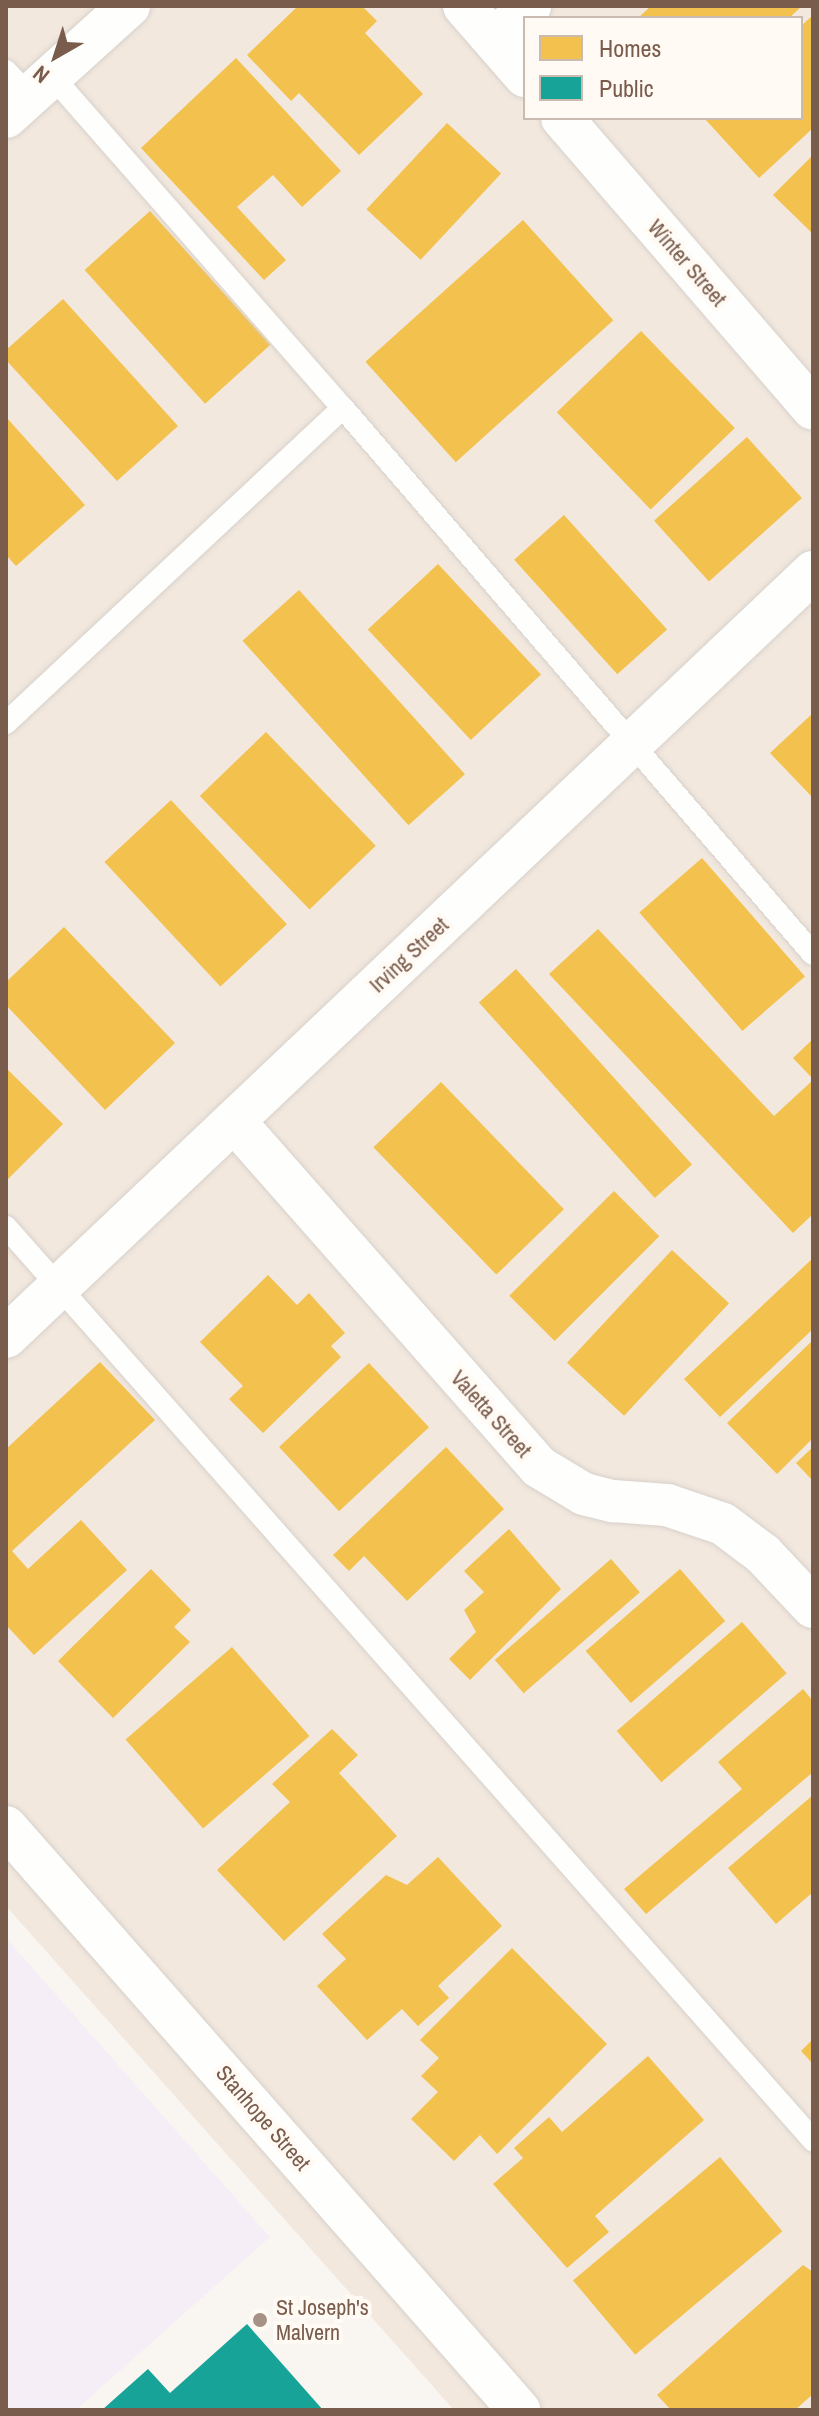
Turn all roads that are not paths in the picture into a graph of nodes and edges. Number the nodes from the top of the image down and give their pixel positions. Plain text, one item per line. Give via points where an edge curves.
1 (129, 6) edge
2 (464, 6) edge
3 (530, 6) edge
4 (494, 40) junction
5 (523, 74) edge
6 (23, 90) edge
7 (564, 120) edge
8 (343, 408) junction
9 (813, 409) edge
10 (813, 572) edge
11 (6, 723) edge
12 (632, 743) junction
13 (813, 954) edge
14 (234, 1121) junction
15 (6, 1227) edge
16 (59, 1287) junction
17 (6, 1337) edge
18 (813, 1607) edge
19 (6, 1827) edge
20 (813, 2140) edge
21 (519, 2410) edge

1 - 6 street
2 - 4 street
3 - 4 street
4 - 5 street
6 - 8 lane
7 - 9 street, Winter Street
8 - 11 lane
8 - 12 lane
10 - 12 street, Irving Street
12 - 13 lane
12 - 14 street, Irving Street
14 - 16 street, Irving Street
14 - 18 street, Valetta Street via 539,1467 584,1494 667,1505 723,1524 763,1554
15 - 16 lane
16 - 17 street, Irving Street
16 - 20 lane
19 - 21 street, Stanhope Street

